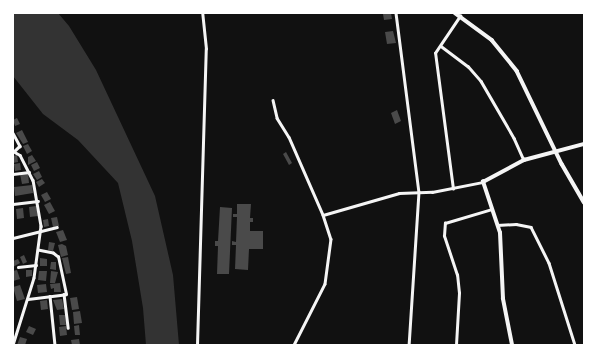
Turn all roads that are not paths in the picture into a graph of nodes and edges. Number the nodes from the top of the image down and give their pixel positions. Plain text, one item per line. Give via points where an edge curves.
1 (202, 13) edge
2 (396, 13) edge
3 (455, 13) edge
4 (460, 16) junction
5 (441, 46) junction
6 (272, 100) dead end
7 (13, 133) edge
8 (584, 144) edge
9 (14, 151) edge
10 (557, 151) junction
11 (524, 160) junction
12 (29, 172) junction
13 (13, 174) edge
14 (483, 182) junction
15 (453, 190) junction
16 (419, 192) junction
17 (38, 201) junction
18 (584, 202) edge
19 (13, 204) edge
20 (492, 209) junction
21 (323, 215) junction
22 (497, 225) junction
23 (58, 227) dead end
24 (40, 230) junction
25 (13, 238) edge
26 (38, 250) junction
27 (36, 265) junction
28 (18, 267) dead end
29 (64, 294) junction
30 (50, 296) junction
31 (28, 298) junction
32 (68, 328) dead end
33 (14, 345) edge
34 (55, 345) edge
35 (197, 345) edge
36 (294, 345) edge
37 (409, 345) edge
38 (456, 345) edge
39 (512, 345) edge
40 (575, 345) edge

1 - 35 street via 206,49
2 - 16 street
3 - 4 street
4 - 5 street
4 - 10 street via 492,40 517,71
5 - 11 street via 468,66 481,82
5 - 15 street via 435,53
6 - 21 street via 277,118 289,137
7 - 9 street via 20,146
8 - 10 street
9 - 12 street
10 - 11 street
10 - 18 street
11 - 14 street
12 - 13 street
12 - 17 street
14 - 15 street
14 - 20 street
15 - 16 street
16 - 21 street via 399,193
16 - 37 street
17 - 19 street
17 - 24 street
20 - 22 street
20 - 38 street via 445,223 444,236 457,276 459,293
21 - 36 street via 331,240 327,276 318,302
22 - 39 street via 503,299
22 - 40 street via 516,224 531,227 548,263
23 - 24 street
24 - 25 street
24 - 26 street
26 - 27 street
26 - 29 street via 53,253 58,257
27 - 28 street
27 - 31 street
29 - 30 street
29 - 32 street
30 - 31 street
30 - 34 street
31 - 33 street

